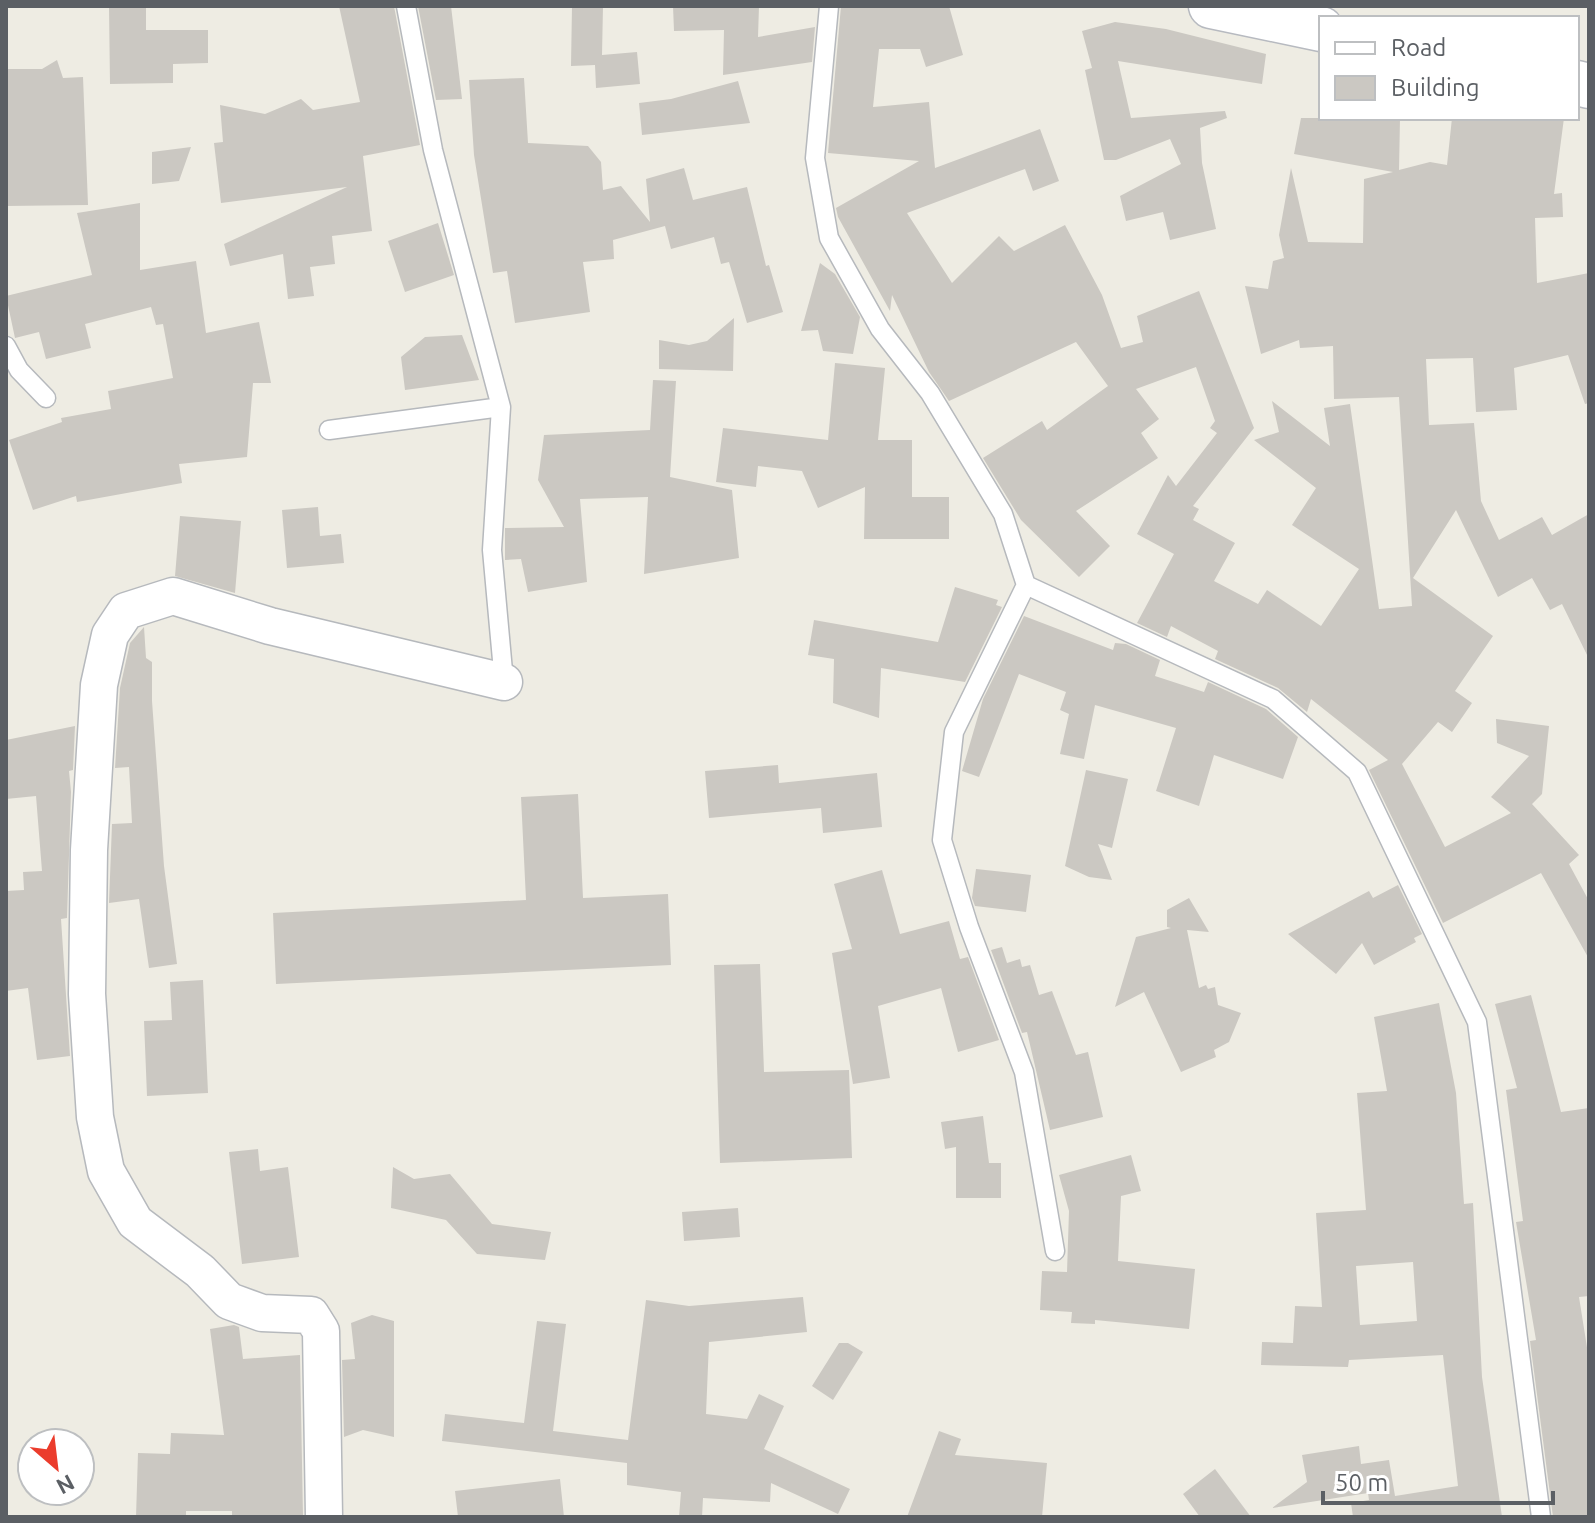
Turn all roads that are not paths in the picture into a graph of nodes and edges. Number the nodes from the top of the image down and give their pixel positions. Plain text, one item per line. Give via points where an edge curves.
1 (406, 6) edge
2 (829, 6) edge
3 (1211, 6) edge
4 (1319, 29) edge
5 (6, 346) edge
6 (46, 398) dead end
7 (501, 407) junction
8 (329, 430) dead end
9 (1026, 585) junction
10 (504, 682) joint
11 (1055, 1251) dead end
12 (324, 1517) edge
13 (1541, 1517) edge

1 - 7 lane via 433,150
2 - 9 lane via 815,158 829,238 880,329 930,393 1003,514
3 - 4 main road
5 - 6 lane via 19,370
7 - 8 lane
7 - 10 lane via 492,550
9 - 11 lane via 954,732 942,840 1024,1072
9 - 13 lane via 1273,699 1357,772 1477,1022
10 - 12 street via 270,626 173,596 126,611 110,635 99,685 87,994 95,1117 106,1171 135,1222 200,1271 229,1301 262,1313 311,1315 321,1331

